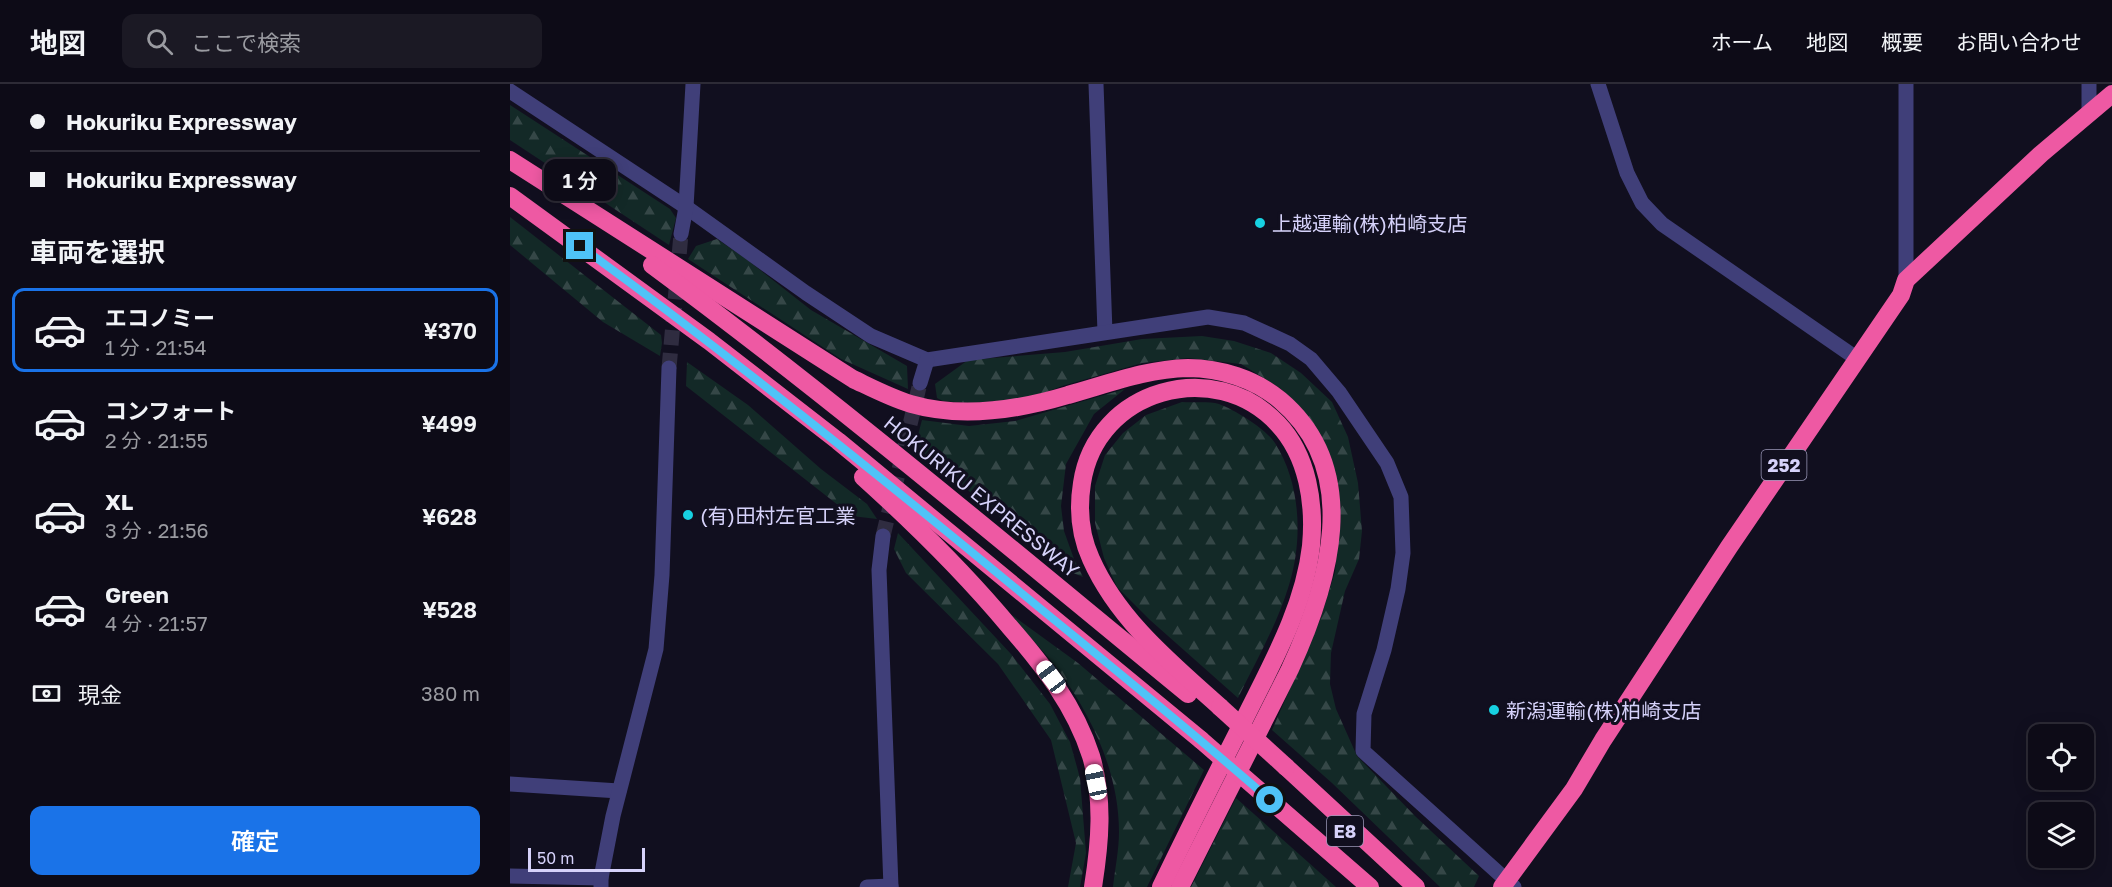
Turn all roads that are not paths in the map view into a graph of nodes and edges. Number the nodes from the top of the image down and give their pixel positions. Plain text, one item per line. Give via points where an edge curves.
1 (693, 84) edge
2 (1096, 84) edge
3 (1598, 84) edge
4 (1906, 84) edge
5 (2089, 84) edge
6 (510, 92) edge
7 (2112, 94) edge
8 (2089, 113) junction
9 (510, 161) edge
10 (510, 196) edge
11 (686, 207) junction
12 (681, 234) tunnel mouth
13 (597, 259) junction
14 (1906, 280) junction
15 (1105, 332) junction
16 (1856, 358) junction
17 (927, 360) junction
18 (669, 368) tunnel mouth
19 (920, 383) tunnel mouth
20 (883, 536) tunnel mouth
21 (1217, 711) junction
22 (1284, 771) junction
23 (510, 784) edge
24 (620, 791) junction
25 (510, 876) edge
26 (601, 882) edge
27 (1507, 886) edge
28 (867, 887) edge
29 (891, 887) edge
30 (1094, 887) edge
31 (1161, 887) edge
32 (1180, 887) edge
33 (1370, 887) edge
34 (1409, 887) edge
35 (1416, 887) edge

1 - 11 street
2 - 15 street
3 - 16 street via 1627,173 1642,203 1662,224
4 - 14 street
5 - 8 street
6 - 11 street
7 - 8 highway, 252
8 - 14 highway, 252 via 2024,168
9 - 21 highway, HOKURIKU EXPRESSWAY / E8 via 722,316
9 - 32 highway via 853,379 910,404 937,410 991,411 1042,402 1136,375 1189,368 1234,375 1255,383 1291,409 1325,464 1332,535 1323,585 1294,660
10 - 13 highway, E8
11 - 12 street
11 - 17 street via 871,336
13 - 30 highway via 642,300 841,457 955,564 1030,650 1069,705 1091,757 1100,823
13 - 33 highway, E8, bridge via 838,441 1202,740
14 - 16 highway, 252 via 1901,295
15 - 17 street
15 - 27 street via 1208,317 1245,323 1290,344 1311,359 1339,392 1387,463 1401,497 1398,589 1364,714 1363,751
16 - 27 highway, 252
17 - 19 street
18 - 24 street via 656,649
20 - 29 street via 879,570
21 - 22 highway, HOKURIKU EXPRESSWAY / E8
21 - 31 highway via 1121,610 1102,581 1083,536 1084,471 1091,452 1113,421 1128,408 1164,391 1183,388 1224,392 1244,400 1278,423 1301,460 1312,524 1306,571 1288,627
22 - 34 highway, HOKURIKU EXPRESSWAY / E8
22 - 35 highway
23 - 24 street
24 - 26 street
25 - 26 street
28 - 29 street

